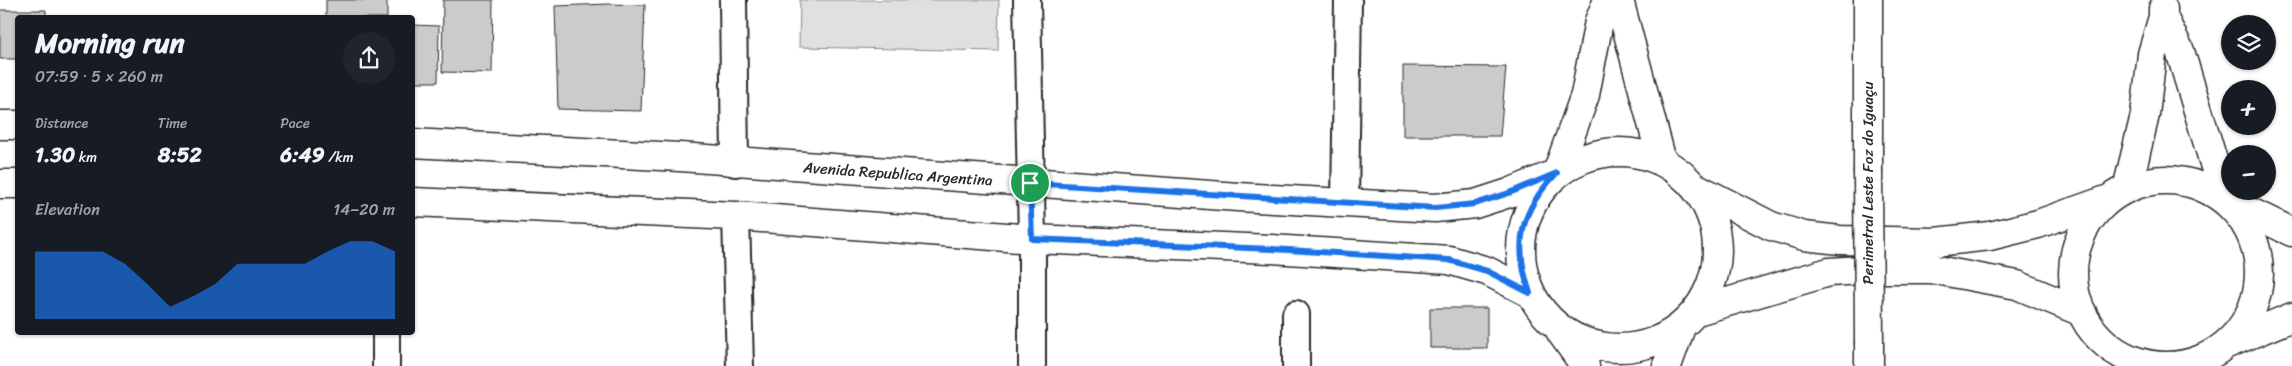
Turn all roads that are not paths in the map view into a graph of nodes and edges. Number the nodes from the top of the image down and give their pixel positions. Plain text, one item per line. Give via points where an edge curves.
1 (734, 0) edge
2 (1027, 0) edge
3 (1348, 0) edge
4 (1608, 0) edge
5 (1619, 0) edge
6 (1868, 0) edge
7 (2163, 9) edge
8 (0, 125) edge
9 (15, 125) edge
10 (415, 143) edge
11 (1662, 161) junction
12 (735, 163) junction
13 (1557, 173) junction
14 (1030, 183) junction
15 (0, 184) edge
16 (15, 184) edge
17 (2221, 187) edge
18 (1697, 188) junction
19 (2118, 194) junction
20 (2221, 197) edge
21 (2225, 200) joint
22 (415, 202) edge
23 (1345, 203) junction
24 (736, 216) junction
25 (2292, 232) edge
26 (1032, 239) junction
27 (1530, 293) junction
28 (2082, 312) junction
29 (1296, 314) dead end
30 (2292, 317) edge
31 (1689, 319) junction
32 (1558, 327) junction
33 (386, 335) edge
34 (2224, 346) junction
35 (1869, 354) edge
36 (2186, 364) edge
37 (386, 366) edge
38 (740, 366) edge
39 (1032, 366) edge
40 (1296, 366) edge
41 (1585, 366) edge
42 (1666, 366) edge

1 - 12 street
2 - 14 street
3 - 23 street
4 - 13 main road via 1599,21 1585,95
5 - 11 main road
6 - 35 main road, Perimetral Leste Foz do Iguaçu, bridge
7 - 17 main road via 2180,51
7 - 19 main road via 2152,54 2145,115
8 - 9 main road
10 - 12 main road, Avenida Republica Argentina
11 - 13 main road via 1641,154 1597,154
11 - 18 main road
12 - 14 main road, Avenida Republica Argentina
13 - 23 main road, Avenida Republica Argentina via 1475,204 1435,208
13 - 27 main road via 1541,189 1522,228 1520,250
14 - 23 main road, Avenida Republica Argentina
14 - 26 street
15 - 16 main road
18 - 19 main road via 1771,226 1804,236 1935,242 1990,236 2038,224
18 - 31 main road via 1716,228 1718,250 1716,272 1708,293
19 - 20 main road via 2146,182 2168,180 2188,182
19 - 28 main road via 2094,214 2076,251 2073,272
21 - 25 main road
21 - 34 main road via 2251,233 2260,273 2250,314
22 - 24 main road
24 - 26 main road
24 - 38 street
26 - 27 main road via 1449,260 1487,271
26 - 39 street
27 - 32 main road via 1542,312
28 - 31 main road via 2016,285 1931,269 1888,269 1828,272
28 - 36 main road via 2093,330 2125,356 2166,365
29 - 40 street
30 - 34 main road
31 - 32 main road via 1662,339 1620,348 1598,346 1577,339
31 - 42 main road
32 - 41 main road
33 - 37 street
34 - 36 main road

